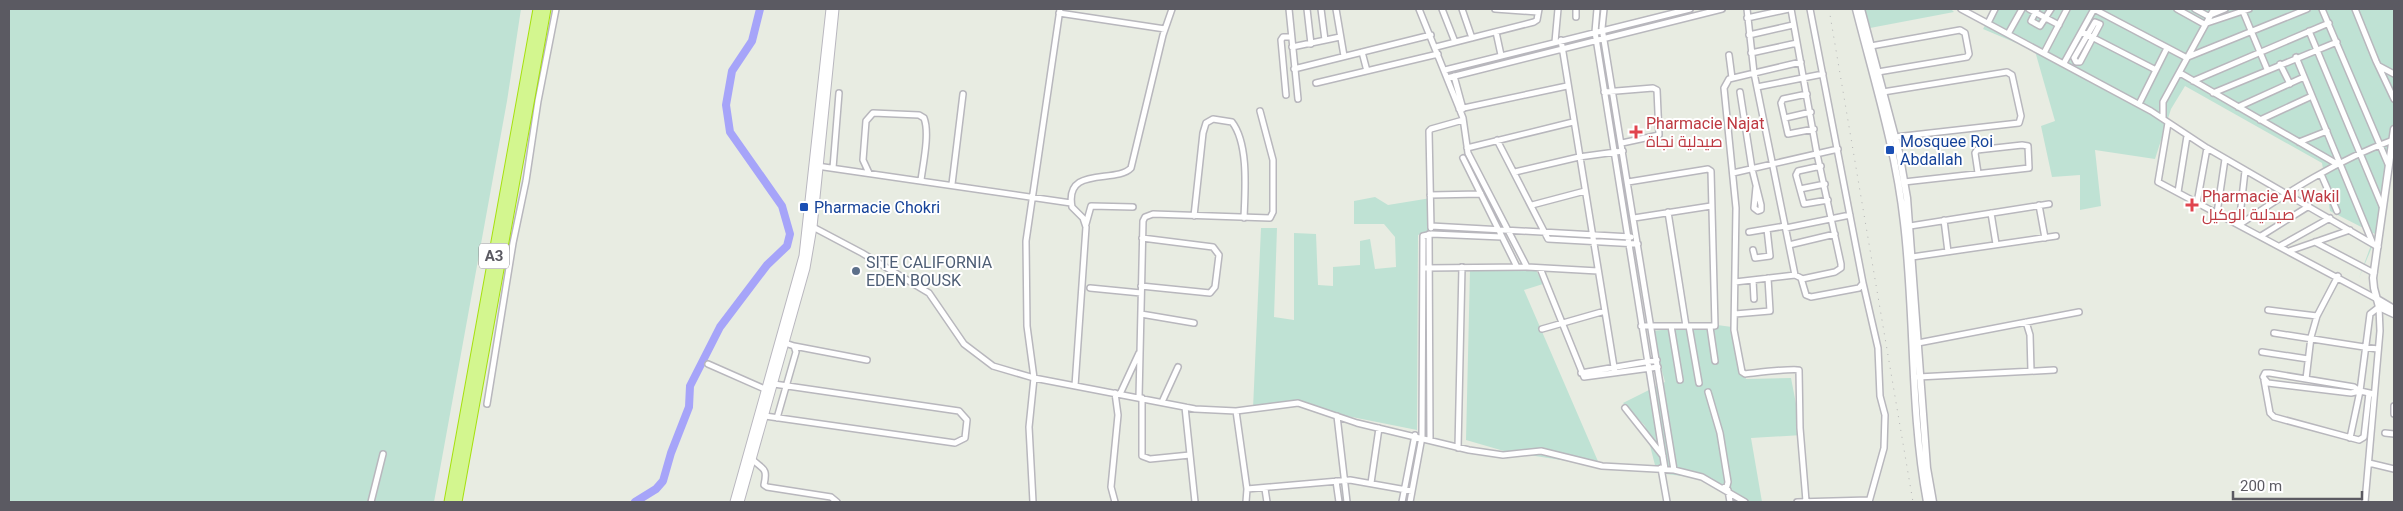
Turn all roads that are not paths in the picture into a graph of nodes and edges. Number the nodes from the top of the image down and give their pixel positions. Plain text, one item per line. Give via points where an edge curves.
1 (538, 9) edge
2 (546, 9) edge
3 (556, 9) edge
4 (830, 9) edge
5 (835, 9) edge
6 (1172, 9) edge
7 (1289, 9) edge
8 (1307, 9) edge
9 (1321, 9) edge
10 (1336, 9) edge
11 (1420, 9) edge
12 (1442, 9) edge
13 (1462, 9) edge
14 (1495, 9) edge
15 (1558, 9) edge
16 (1576, 9) edge
17 (1596, 9) edge
18 (1604, 9) edge
19 (1690, 9) edge
20 (1722, 9) edge
21 (1747, 9) edge
22 (1790, 9) edge
23 (1810, 9) edge
24 (1856, 9) edge
25 (1861, 9) edge
26 (1961, 9) edge
27 (1995, 9) edge
28 (2022, 9) edge
29 (2029, 9) edge
30 (2051, 9) edge
31 (2067, 9) edge
32 (2094, 9) edge
33 (2177, 9) edge
34 (2195, 9) edge
35 (2214, 9) edge
36 (2225, 9) edge
37 (2307, 9) edge
38 (2322, 9) edge
39 (2355, 9) edge
40 (2361, 9) edge
41 (1538, 10) edge
42 (1709, 10) edge
43 (2036, 10) edge
44 (2245, 10) edge
45 (1060, 11) edge
46 (2208, 16) junction
47 (1576, 17) dead end
48 (1747, 18) junction
49 (2046, 18) junction
50 (1988, 23) junction
51 (2328, 23) junction
52 (2204, 24) junction
53 (1793, 25) junction
54 (2059, 25) junction
55 (2362, 25) junction
56 (1165, 30) junction
57 (1603, 31) junction
58 (2309, 31) junction
59 (1496, 32) junction
60 (1595, 32) junction
61 (2084, 33) junction
62 (2251, 33) junction
63 (2008, 34) junction
64 (1431, 35) junction
65 (1749, 35) junction
66 (1291, 37) junction
67 (1340, 37) junction
68 (1472, 38) junction
69 (2094, 38) junction
70 (1605, 39) junction
71 (1325, 40) junction
72 (1561, 40) junction
73 (1597, 41) junction
74 (1455, 42) junction
75 (1555, 42) junction
76 (2336, 42) junction
77 (1797, 43) junction
78 (1310, 44) junction
79 (1871, 46) junction
80 (1292, 47) junction
81 (1436, 48) junction
82 (2167, 48) junction
83 (1563, 50) junction
84 (2316, 50) junction
85 (1362, 52) junction
86 (2260, 52) junction
87 (1751, 53) junction
88 (2044, 53) junction
89 (1438, 54) junction
90 (1730, 55) dead end
91 (1344, 56) junction
92 (1501, 56) junction
93 (2188, 57) junction
94 (2296, 57) junction
95 (1801, 62) junction
96 (2064, 63) junction
97 (2280, 64) junction
98 (2378, 66) junction
99 (1294, 69) junction
100 (2267, 69) junction
101 (1445, 70) junction
102 (2156, 70) junction
103 (1367, 71) junction
104 (1878, 72) junction
105 (1754, 73) junction
106 (2180, 73) junction
107 (1823, 74) junction
108 (2394, 74) edge
109 (1454, 76) junction
110 (1448, 78) junction
111 (1732, 78) junction
112 (1804, 78) junction
113 (2304, 78) junction
114 (2193, 81) junction
115 (825, 83) junction
116 (1316, 83) dead end
117 (2290, 84) junction
118 (1568, 86) junction
119 (1757, 87) junction
120 (1614, 91) junction
121 (1604, 92) junction
122 (1740, 92) dead end
123 (1883, 92) junction
124 (839, 93) dead end
125 (2213, 93) junction
126 (963, 94) dead end
127 (1807, 94) junction
128 (1286, 95) dead end
129 (2312, 96) junction
130 (1298, 99) dead end
131 (2394, 99) edge
132 (2139, 104) junction
133 (2238, 107) junction
134 (1461, 109) junction
135 (1260, 111) dead end
136 (1810, 112) junction
137 (1785, 118) junction
138 (2163, 118) junction
139 (1463, 120) junction
140 (2260, 120) junction
141 (1573, 122) junction
142 (2168, 124) junction
143 (1814, 128) junction
144 (2394, 129) edge
145 (2327, 131) junction
146 (2186, 136) junction
147 (1895, 137) junction
148 (1497, 140) junction
149 (2393, 140) junction
150 (1622, 142) junction
151 (2299, 142) junction
152 (2381, 144) junction
153 (1467, 148) junction
154 (2207, 148) junction
155 (1838, 149) junction
156 (1623, 151) junction
157 (1613, 152) junction
158 (1818, 154) junction
159 (2361, 154) junction
160 (1579, 157) junction
161 (1463, 158) dead end
162 (2225, 159) junction
163 (863, 160) junction
164 (2339, 163) junction
165 (1771, 164) junction
166 (2388, 164) junction
167 (816, 166) junction
168 (1821, 166) junction
169 (833, 168) junction
170 (924, 168) junction
171 (1752, 169) junction
172 (855, 171) junction
173 (2245, 171) junction
174 (1515, 172) junction
175 (869, 173) junction
176 (1978, 173) junction
177 (1733, 174) junction
178 (2321, 174) junction
179 (921, 180) junction
180 (930, 181) junction
181 (1628, 182) junction
182 (1904, 182) junction
183 (952, 184) junction
184 (1825, 184) junction
185 (1756, 187) dead end
186 (1800, 189) junction
187 (1585, 191) junction
188 (2178, 192) junction
189 (2287, 193) junction
190 (1481, 194) junction
191 (1430, 195) junction
192 (1032, 196) junction
193 (1828, 200) junction
194 (1071, 203) junction
195 (2197, 203) junction
196 (2049, 204) dead end
197 (1532, 205) junction
198 (2039, 205) junction
199 (1711, 206) junction
200 (2309, 206) junction
201 (2383, 207) junction
202 (1134, 208) dead end
203 (2337, 211) dead end
204 (1668, 212) junction
205 (1991, 213) junction
206 (2217, 213) junction
207 (1850, 214) junction
208 (1194, 216) junction
209 (1244, 218) junction
210 (1634, 218) junction
211 (1832, 218) junction
212 (2330, 218) junction
213 (1944, 220) junction
214 (2239, 225) junction
215 (810, 226) junction
216 (1431, 226) junction
217 (1910, 226) junction
218 (1086, 227) junction
219 (1786, 227) junction
220 (1767, 229) junction
221 (1498, 230) junction
222 (1509, 230) junction
223 (2350, 230) junction
224 (1545, 232) junction
225 (1749, 232) dead end
226 (1430, 234) junction
227 (1835, 234) junction
228 (1592, 235) junction
229 (2056, 236) dead end
230 (2261, 236) junction
231 (1502, 237) junction
232 (1628, 237) junction
233 (1637, 237) junction
234 (1142, 238) junction
235 (2044, 238) junction
236 (2294, 238) junction
237 (1593, 242) junction
238 (2316, 242) junction
239 (1629, 244) junction
240 (1638, 244) junction
241 (1996, 244) junction
242 (1789, 245) junction
243 (2376, 245) junction
244 (2280, 246) junction
245 (2301, 247) junction
246 (1753, 250) dead end
247 (2289, 251) junction
248 (1948, 252) junction
249 (1912, 257) junction
250 (1462, 267) junction
251 (1517, 267) junction
252 (1527, 267) junction
253 (1423, 268) junction
254 (1429, 268) junction
255 (1540, 268) junction
256 (1598, 271) junction
257 (2374, 273) junction
258 (1795, 275) junction
259 (2338, 276) junction
260 (1768, 278) junction
261 (1802, 279) junction
262 (1753, 280) junction
263 (1735, 282) junction
264 (1862, 282) junction
265 (1141, 286) junction
266 (1090, 288) dead end
267 (1141, 293) junction
268 (1754, 299) dead end
269 (2377, 299) junction
270 (2379, 307) junction
271 (2394, 309) edge
272 (2268, 310) dead end
273 (1605, 311) junction
274 (2079, 312) dead end
275 (1141, 314) junction
276 (1734, 314) junction
277 (2394, 314) edge
278 (2317, 316) junction
279 (2026, 322) junction
280 (1194, 323) dead end
281 (1562, 324) junction
282 (1652, 325) junction
283 (1641, 326) junction
284 (1671, 326) junction
285 (1688, 326) junction
286 (1710, 327) junction
287 (1542, 329) dead end
288 (2274, 333) dead end
289 (1423, 334) junction
290 (1429, 334) junction
291 (2311, 337) junction
292 (786, 343) junction
293 (1918, 343) junction
294 (794, 346) junction
295 (2364, 347) junction
296 (2377, 349) junction
297 (1140, 350) junction
298 (2262, 352) dead end
299 (2308, 359) junction
300 (868, 360) dead end
301 (1715, 361) dead end
302 (1657, 363) junction
303 (708, 364) dead end
304 (1648, 365) junction
305 (1614, 366) junction
306 (1178, 367) dead end
307 (2054, 370) dead end
308 (2031, 372) junction
309 (1582, 373) junction
310 (1615, 373) junction
311 (1918, 377) junction
312 (1034, 378) junction
313 (2306, 379) junction
314 (1680, 380) dead end
315 (2264, 380) junction
316 (774, 384) junction
317 (1699, 384) dead end
318 (786, 386) junction
319 (1075, 386) junction
320 (767, 390) junction
321 (2360, 391) junction
322 (1708, 392) dead end
323 (1118, 393) junction
324 (2372, 394) junction
325 (1140, 398) junction
326 (1162, 402) junction
327 (487, 404) dead end
328 (2394, 406) edge
329 (1185, 407) junction
330 (1625, 408) dead end
331 (1236, 411) junction
332 (2394, 414) edge
333 (765, 416) junction
334 (1337, 416) junction
335 (777, 418) junction
336 (1379, 428) junction
337 (2385, 433) dead end
338 (2394, 434) edge
339 (1415, 436) junction
340 (1422, 437) junction
341 (2350, 438) junction
342 (1430, 440) junction
343 (1458, 448) junction
344 (383, 454) dead end
345 (1190, 455) junction
346 (1663, 457) junction
347 (752, 459) junction
348 (2369, 463) junction
349 (1663, 469) junction
350 (2394, 469) edge
351 (1674, 470) junction
352 (1343, 480) junction
353 (1336, 481) junction
354 (1371, 483) junction
355 (1265, 489) junction
356 (1726, 489) junction
357 (1246, 490) junction
358 (1404, 490) junction
359 (1412, 491) junction
360 (1806, 501) junction
361 (1869, 501) edge
362 (371, 502) edge
363 (449, 502) edge
364 (457, 502) edge
365 (734, 502) edge
366 (740, 502) edge
367 (837, 502) edge
368 (1033, 502) edge
369 (1114, 502) edge
370 (1195, 502) edge
371 (1246, 502) edge
372 (1267, 502) edge
373 (1339, 502) edge
374 (1347, 502) edge
375 (1402, 502) edge
376 (1410, 502) edge
377 (1667, 502) edge
378 (1730, 502) edge
379 (1745, 502) edge
380 (1798, 502) edge
381 (1927, 502) edge
382 (1932, 502) edge
383 (2365, 502) edge

1 - 363 highway, A3
2 - 364 highway, A3
3 - 327 street
4 - 115 main road
5 - 115 main road
6 - 56 street
7 - 66 street
8 - 78 street
9 - 71 street
10 - 67 street
11 - 64 street
12 - 74 street
13 - 68 street
14 - 41 street
15 - 75 street
16 - 47 street
17 - 60 street
18 - 57 street
19 - 57 street
20 - 42 street
21 - 48 street
22 - 48 street
22 - 53 street
23 - 107 street
24 - 311 street via 1898,175
25 - 79 street
26 - 50 street
27 - 50 street
28 - 63 street
29 - 43 street
30 - 49 street
31 - 54 street
32 - 61 street
32 - 82 street
33 - 52 street
34 - 46 street
35 - 46 street
36 - 46 street
37 - 62 street
38 - 51 street
39 - 55 street
40 - 55 street
41 - 59 street via 1536,22
42 - 70 street
43 - 49 street
43 - 49 street via 2032,22 2041,26
44 - 52 street
44 - 62 street
45 - 56 street
45 - 192 street
46 - 52 street
48 - 65 street
49 - 54 street
50 - 63 street
51 - 58 street
51 - 76 street
52 - 93 street
53 - 65 street
53 - 77 street
54 - 88 street
55 - 98 street
56 - 194 street via 1131,168 1124,173 1085,179 1074,190
57 - 60 street
57 - 70 street
58 - 84 street
58 - 86 street
59 - 68 street
59 - 92 street
60 - 72 street
60 - 73 street
61 - 69 street
61 - 69 street via 2095,22 2099,23
61 - 69 street via 2074,58 2076,62 2080,62
61 - 96 street
62 - 86 street
62 - 93 street
63 - 88 street
64 - 81 street
64 - 85 street
65 - 87 street
66 - 80 street
66 - 128 street via 1283,37 1281,41
67 - 71 street
67 - 91 street
68 - 74 street
69 - 102 street
70 - 73 street
70 - 120 street
71 - 78 street
72 - 75 street
72 - 83 street
73 - 83 street
73 - 121 street
74 - 81 street
75 - 92 street
76 - 84 street
76 - 152 street
77 - 87 street
77 - 95 street
78 - 80 street
79 - 104 street
79 - 104 street via 1960,30 1965,33 1967,57
80 - 99 street
81 - 89 street
82 - 93 street
82 - 102 street
83 - 109 street
83 - 118 street
84 - 94 street
84 - 159 street
85 - 91 street
85 - 103 street
86 - 100 street
86 - 114 street
87 - 105 street
88 - 96 street
89 - 101 street
89 - 103 street
90 - 111 street
91 - 99 street
92 - 101 street
93 - 106 street
94 - 97 street
94 - 113 street
95 - 105 street
95 - 112 street
96 - 132 street
97 - 100 street
97 - 117 street
98 - 108 street
98 - 131 street
99 - 130 street
100 - 125 street
101 - 110 street
102 - 132 street
103 - 116 street
104 - 123 street
105 - 111 street
105 - 119 street
106 - 114 street
106 - 138 street via 2163,102
107 - 112 street
107 - 155 street
109 - 110 street
109 - 134 street
110 - 134 street
111 - 177 street via 1726,81 1724,88
112 - 119 street
112 - 127 street
113 - 117 street
113 - 129 street
114 - 125 street
115 - 167 main road
117 - 133 street
118 - 134 street
118 - 141 street
119 - 165 street
120 - 121 street
120 - 150 street
120 - 150 street via 1653,88 1658,94 1659,135
121 - 157 street
122 - 171 street
123 - 147 street
123 - 147 street via 2008,72 2012,75 2021,119 2019,123
124 - 169 street
125 - 133 street
126 - 183 street
127 - 136 street
127 - 137 street via 1782,100
129 - 140 street
129 - 145 street
132 - 138 street
133 - 140 street
134 - 139 street
135 - 209 street via 1273,160 1273,212 1270,218
136 - 137 street
136 - 143 street
137 - 143 street via 1788,134
138 - 142 street
139 - 153 street
139 - 191 street via 1429,131
140 - 151 street
141 - 148 street
141 - 160 street
142 - 146 street
142 - 188 street via 2158,181
143 - 158 street
144 - 149 street
145 - 151 street
145 - 164 street
146 - 154 street
146 - 188 street
147 - 182 street
148 - 153 street
148 - 174 street
149 - 152 street
149 - 166 street
150 - 156 street
151 - 164 street
152 - 159 street
152 - 166 street
153 - 222 street
154 - 162 street
154 - 195 street
155 - 158 street
155 - 207 street
156 - 157 street
156 - 181 street
157 - 160 street
157 - 232 street
158 - 165 street
158 - 168 street
159 - 164 street
159 - 201 street
160 - 174 street
160 - 187 street
161 - 190 street
162 - 173 street
162 - 206 street
163 - 170 street via 866,120 870,114 919,115 926,122
163 - 172 street
163 - 175 street
164 - 178 street
164 - 243 street
165 - 171 street
165 - 219 street
166 - 201 street
167 - 169 street
167 - 215 main road
168 - 184 street
168 - 186 street via 1797,172
169 - 172 street
170 - 179 street
170 - 180 street
171 - 177 street
171 - 185 street
172 - 175 street
173 - 189 street
173 - 214 street
174 - 197 street
175 - 179 street
176 - 176 street via 1977,150 2028,146 2029,168
176 - 182 street
177 - 263 street
178 - 189 street
178 - 203 street
179 - 180 street
180 - 183 street
181 - 199 street via 1709,169
181 - 210 street
182 - 217 street
183 - 192 street
184 - 186 street
184 - 193 street
186 - 193 street via 1804,204
187 - 197 street
187 - 228 street
188 - 195 street
189 - 200 street
189 - 214 street
190 - 191 street
190 - 221 street
191 - 216 street
192 - 194 street
192 - 312 street via 1025,277
193 - 211 street
194 - 218 street
195 - 206 street
196 - 198 street
197 - 224 street
198 - 205 street
198 - 235 street
199 - 204 street
199 - 286 street via 1715,326
200 - 212 street
200 - 230 street
201 - 243 street
202 - 218 street via 1091,206
204 - 210 street
204 - 285 street
205 - 213 street
205 - 241 street
206 - 214 street
207 - 211 street
207 - 264 street
208 - 209 street
208 - 209 street via 1203,133 1206,123 1213,119 1232,122 1239,136 1245,173
208 - 234 street via 1149,215 1143,221
210 - 233 street
211 - 219 street
211 - 227 street
212 - 223 street
212 - 236 street
213 - 217 street
213 - 248 street
214 - 230 street
215 - 292 main road via 804,281
215 - 312 street via 929,293 964,344 988,362
215 - 320 main road
216 - 221 street
216 - 226 street
217 - 249 street
218 - 319 street
219 - 220 street
219 - 242 street
220 - 225 street
220 - 246 street via 1770,256 1755,258
221 - 222 street
221 - 231 street
222 - 224 street
222 - 252 street
223 - 238 street
223 - 243 street
224 - 228 street
224 - 237 street via 1548,239
226 - 231 street
226 - 253 street via 1423,236
226 - 254 street
227 - 242 street
227 - 261 street via 1841,264 1839,270
228 - 232 street
228 - 237 street
229 - 235 street
230 - 244 street
231 - 251 street
232 - 233 street
232 - 239 street
233 - 240 street
234 - 265 street
234 - 265 street via 1213,246 1219,255 1215,287 1210,293
235 - 241 street
236 - 244 street
236 - 245 street
237 - 239 street
237 - 256 street
238 - 245 street
238 - 257 street
239 - 240 street
239 - 283 street
240 - 282 street
241 - 248 street
242 - 258 street
243 - 257 street
244 - 247 street
245 - 247 street
247 - 259 street
248 - 249 street
249 - 293 street
250 - 251 street
250 - 254 street
250 - 343 street
251 - 252 street
252 - 255 street
253 - 254 street
253 - 289 street
254 - 290 street
255 - 256 street
255 - 281 street
256 - 273 street
257 - 269 street
258 - 260 street
258 - 261 street
259 - 269 street
259 - 278 street
260 - 262 street
260 - 276 street via 1770,311
261 - 264 street via 1806,295 1811,297 1859,288
262 - 263 street
262 - 268 street
263 - 276 street
264 - 361 street via 1878,348 1880,396 1885,415 1884,448
265 - 267 street
266 - 267 street
267 - 275 street
269 - 270 street
269 - 271 street
270 - 277 street
270 - 295 street via 2370,314
270 - 296 street
272 - 278 street
273 - 281 street
273 - 305 street
274 - 279 street
275 - 280 street
275 - 297 street
276 - 360 street via 1734,330 1744,373 1800,370 1800,428
278 - 291 street
279 - 293 street
279 - 308 street via 2030,336
281 - 287 street
281 - 309 street
282 - 283 street
282 - 284 street
282 - 302 street
283 - 304 street
284 - 285 street
284 - 314 street
285 - 286 street
285 - 317 street
286 - 301 street
288 - 291 street
289 - 290 street
289 - 340 street
290 - 342 street
291 - 295 street
291 - 299 street
292 - 294 street
292 - 316 main road
293 - 311 street
294 - 300 street
294 - 318 street via 796,352
295 - 296 street
295 - 321 street
296 - 324 street
297 - 323 street
297 - 325 street
298 - 299 street
299 - 313 street
302 - 304 street
302 - 351 street
303 - 320 street
304 - 305 street
304 - 310 street
304 - 346 street
305 - 309 street
305 - 310 street
306 - 326 street
307 - 308 street
308 - 311 street
309 - 310 street via 1586,378
311 - 381 street via 1922,468
311 - 382 street
312 - 319 street
312 - 368 street via 1029,427
313 - 315 street via 2265,373
313 - 321 street via 2354,387
315 - 321 street via 2350,393
315 - 341 street via 2270,413 2274,417
316 - 318 street
316 - 333 main road
318 - 335 street
318 - 335 street via 960,411 967,420 965,438 955,443
319 - 323 street
320 - 365 main road
321 - 324 street
321 - 341 street
322 - 356 street via 1718,425 1728,482
323 - 325 street
323 - 369 street via 1112,487
324 - 341 street via 2364,437 2358,440
324 - 348 street
325 - 326 street
325 - 345 street via 1142,456
326 - 329 street
328 - 332 street
329 - 331 street
329 - 345 street
330 - 346 street
331 - 334 street via 1294,403
331 - 357 street
333 - 335 street
333 - 347 main road
334 - 336 street
334 - 352 street
336 - 339 street
336 - 354 street
337 - 338 street
339 - 340 street
339 - 358 street
340 - 342 street
340 - 359 street
342 - 343 street
343 - 349 street via 1503,455 1541,451 1602,466
344 - 362 street
345 - 370 street
346 - 349 street
347 - 366 main road
347 - 367 street via 765,469 764,485 767,487 831,497
348 - 350 street
348 - 383 street
349 - 351 street
349 - 377 street
351 - 356 street via 1702,477
352 - 353 street
352 - 354 street
352 - 374 street
353 - 355 street
353 - 373 street
354 - 358 street
355 - 357 street
355 - 372 street
356 - 378 street
356 - 379 street
357 - 371 street
358 - 359 street
358 - 375 street
359 - 376 street
360 - 361 street
360 - 380 street

